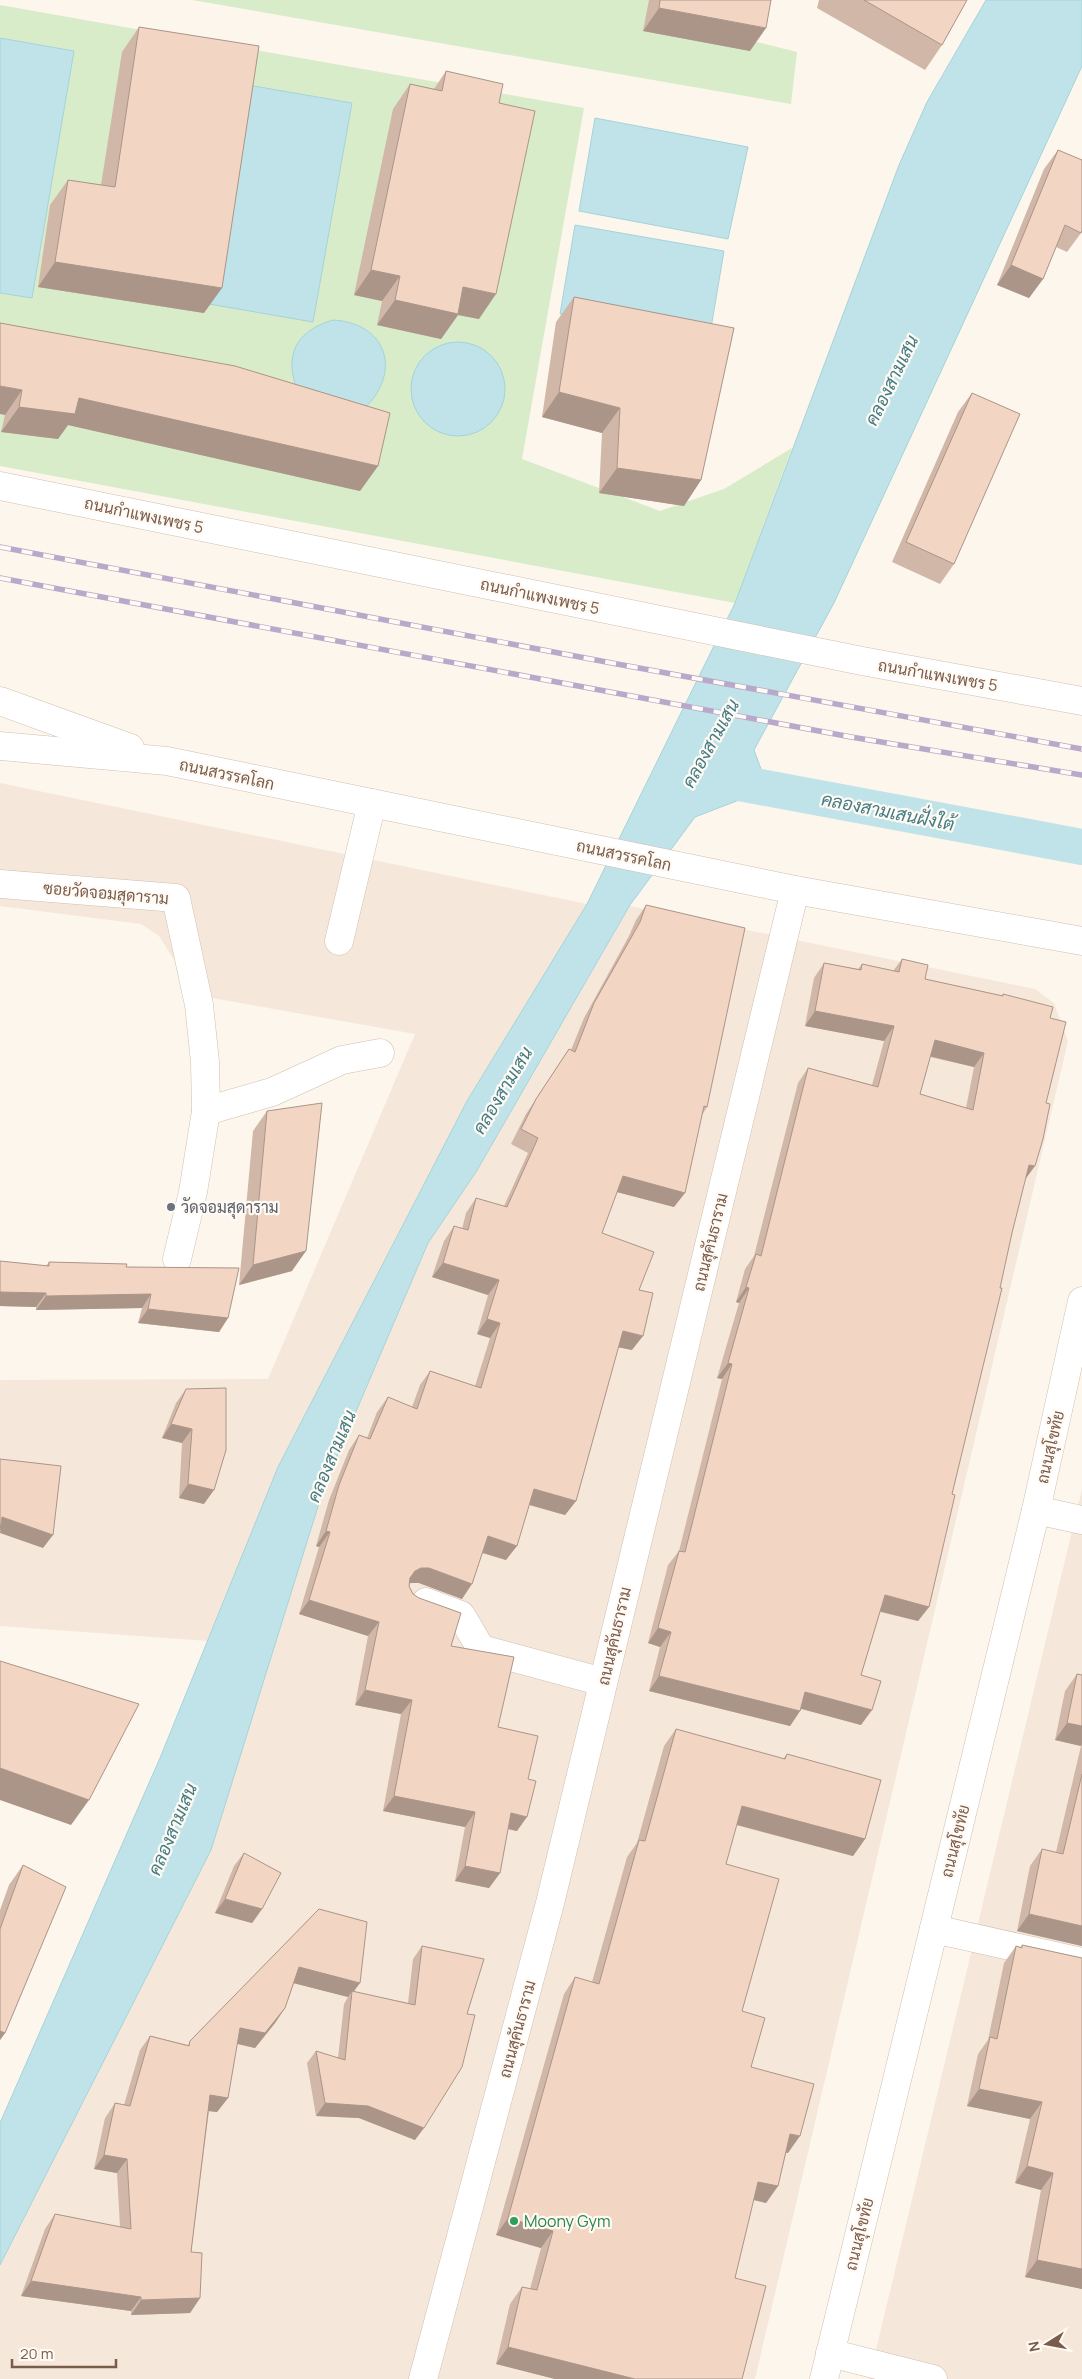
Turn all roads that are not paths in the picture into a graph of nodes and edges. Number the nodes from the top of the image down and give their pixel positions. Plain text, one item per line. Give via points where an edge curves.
1 (0, 486) edge
2 (0, 701) edge
3 (1082, 701) edge
4 (0, 746) edge
5 (167, 761) junction
6 (372, 803) junction
7 (0, 884) edge
8 (795, 890) junction
9 (339, 941) dead end
10 (1082, 941) edge
11 (380, 1053) dead end
12 (206, 1111) junction
13 (176, 1259) dead end
14 (1082, 1302) edge
15 (1036, 1510) junction
16 (1082, 1520) edge
17 (414, 1598) edge
18 (604, 1682) junction
19 (934, 1929) junction
20 (1082, 1962) edge
21 (827, 2366) edge
22 (423, 2379) edge
23 (933, 2379) edge

1 - 3 street, ถนนกำแพงเพชร 5 via 625,614
2 - 5 street, ถนนสวรรคโลก
4 - 5 street, ถนนสวรรคโลก
5 - 6 street, ถนนสวรรคโลก
6 - 8 street, ถนนสวรรคโลก
6 - 9 street
7 - 12 street, ซอยวัดจอมสุดาราม via 176,898 200,1004
8 - 10 street, ถนนสวรรคโลก
8 - 18 street, ถนนสุคันธาราม
11 - 12 street via 342,1060 272,1092
12 - 13 street, ซอยวัดจอมสุดาราม via 193,1192
14 - 15 street, ถนนสุโขทัย
15 - 16 street
15 - 19 street, ถนนสุโขทัย
17 - 18 street via 461,1615 481,1649
18 - 22 street, ถนนสุคันธาราม via 550,1903
19 - 20 street
19 - 21 street, ถนนสุโขทัย
21 - 23 street

